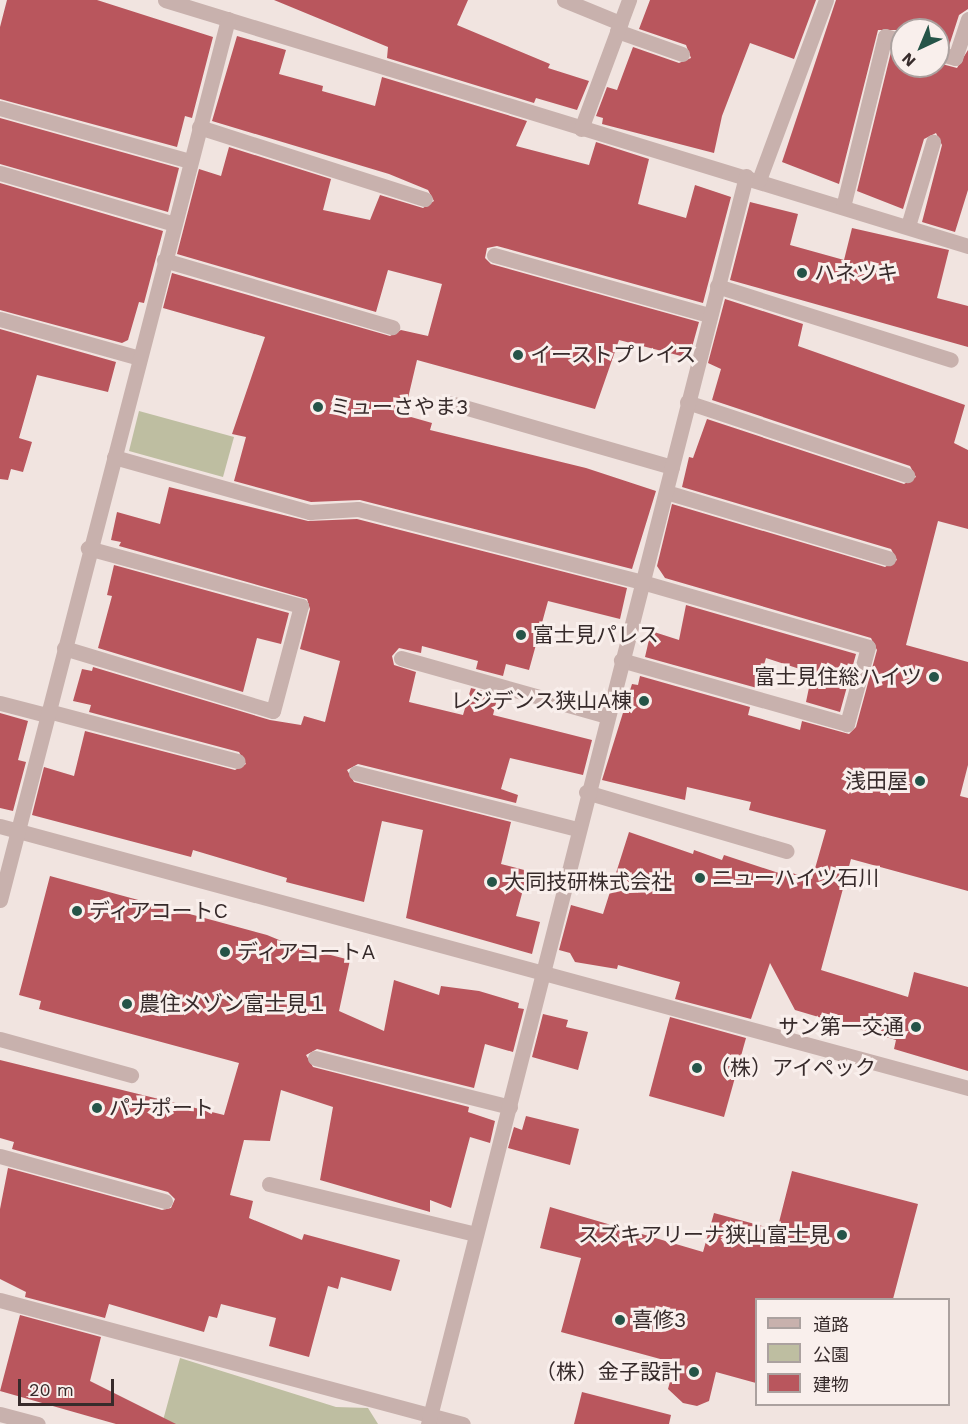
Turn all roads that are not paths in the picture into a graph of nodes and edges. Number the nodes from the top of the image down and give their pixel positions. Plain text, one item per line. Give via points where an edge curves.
1 (165, 0) edge
2 (564, 0) edge
3 (629, 0) edge
4 (826, 0) edge
5 (228, 19) junction
6 (968, 19) edge
7 (618, 27) junction
8 (890, 37) edge
9 (682, 54) dead end
10 (950, 57) edge
11 (0, 108) edge
12 (199, 127) junction
13 (581, 129) junction
14 (933, 142) dead end
15 (190, 161) junction
16 (0, 173) edge
17 (752, 178) junction
18 (425, 199) dead end
19 (843, 207) junction
20 (174, 224) junction
21 (908, 226) junction
22 (968, 246) edge
23 (494, 255) dead end
24 (164, 260) junction
25 (717, 286) junction
26 (709, 315) junction
27 (0, 319) edge
28 (392, 327) dead end
29 (140, 358) junction
30 (951, 360) dead end
31 (687, 402) junction
32 (450, 403) dead end
33 (114, 457) junction
34 (672, 467) junction
35 (907, 475) dead end
36 (666, 492) junction
37 (88, 548) junction
38 (888, 558) dead end
39 (642, 582) junction
40 (64, 648) junction
41 (401, 658) dead end
42 (621, 660) junction
43 (0, 703) edge
44 (47, 713) junction
45 (607, 716) junction
46 (237, 761) dead end
47 (356, 773) dead end
48 (586, 792) junction
49 (0, 826) edge
50 (577, 829) junction
51 (17, 831) junction
52 (787, 851) dead end
53 (0, 900) edge
54 (542, 970) junction
55 (0, 1039) edge
56 (315, 1058) dead end
57 (131, 1075) dead end
58 (968, 1088) edge
59 (510, 1107) junction
60 (0, 1156) edge
61 (269, 1184) dead end
62 (165, 1201) dead end
63 (476, 1234) junction
64 (0, 1300) edge
65 (0, 1414) edge
66 (429, 1420) edge
67 (38, 1424) edge
68 (464, 1424) edge

1 - 5 street
2 - 7 street
3 - 7 street
4 - 17 street
5 - 12 street
5 - 13 street
6 - 10 street via 955,58
7 - 9 street
7 - 13 street
8 - 19 street via 885,36
11 - 15 street
12 - 15 street
12 - 18 street
13 - 17 street
14 - 21 street
15 - 20 street
16 - 20 street
17 - 19 street
17 - 25 street
19 - 21 street
20 - 24 street
21 - 22 street
23 - 26 street
24 - 28 street
24 - 29 street
25 - 26 street
25 - 30 street
26 - 31 street
27 - 29 street
29 - 33 street
31 - 34 street
31 - 35 street
32 - 34 street
33 - 37 street
33 - 39 street via 310,512 358,509
34 - 36 street
36 - 38 street
36 - 39 street
37 - 40 street
37 - 40 street via 302,606 273,711
39 - 42 street
39 - 42 street via 868,647 847,724
40 - 44 street
41 - 45 street
42 - 45 street
43 - 44 street
44 - 46 street
44 - 51 street
45 - 48 street
47 - 50 street
48 - 50 street
48 - 52 street
49 - 51 street
50 - 54 street
51 - 53 street
51 - 54 street
54 - 58 street
54 - 59 street
55 - 57 street
56 - 59 street
59 - 63 street
60 - 62 street
61 - 63 street
63 - 66 street
64 - 66 street
65 - 67 street
66 - 68 street

